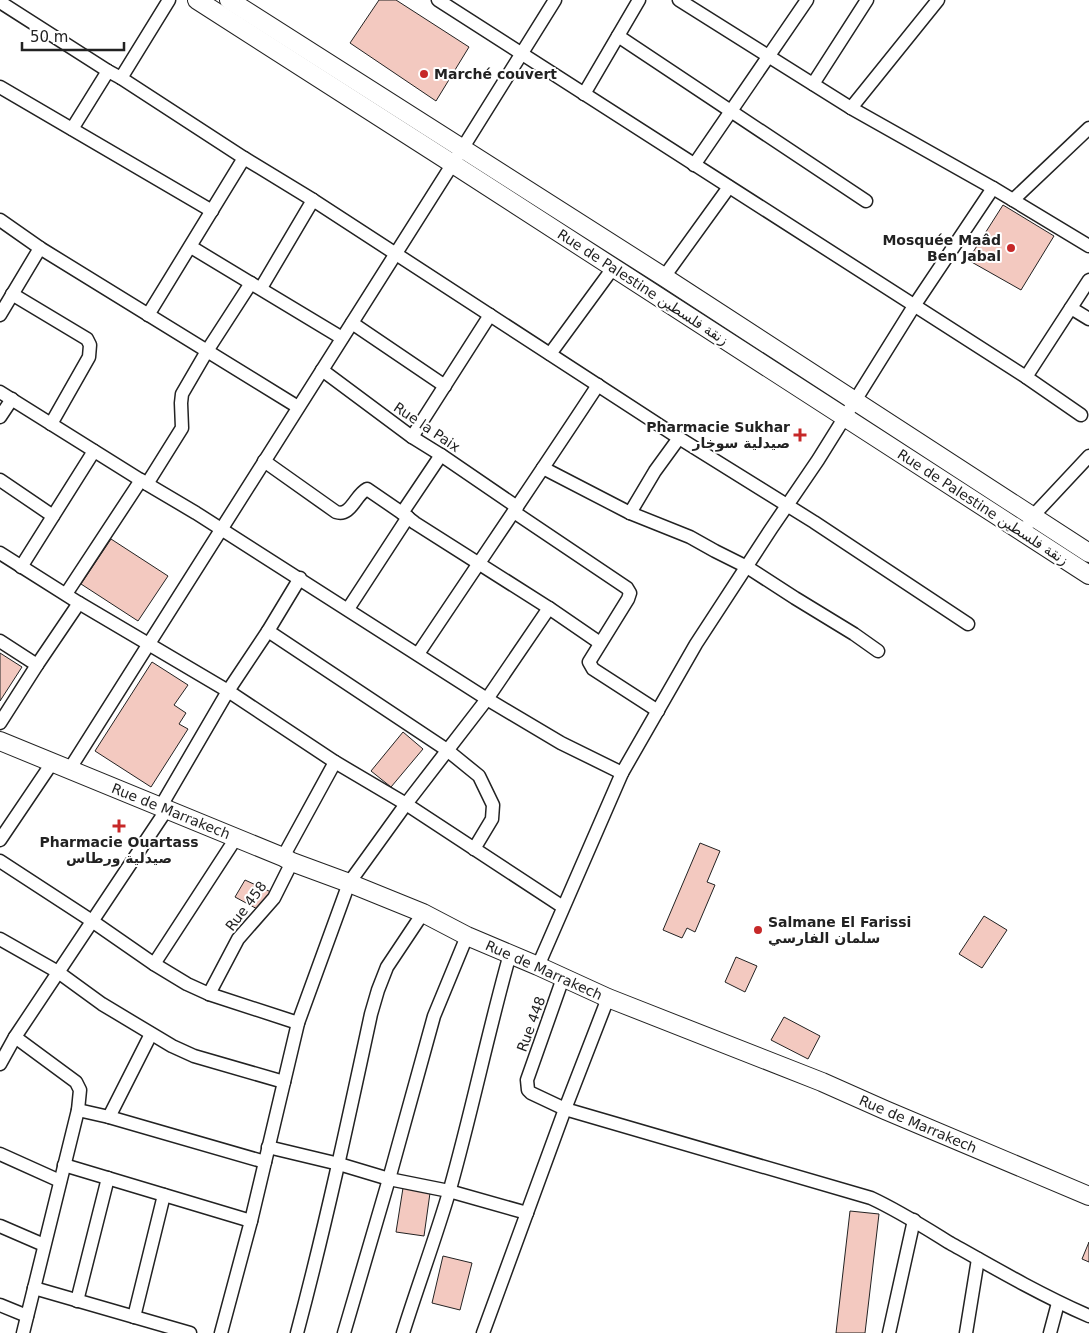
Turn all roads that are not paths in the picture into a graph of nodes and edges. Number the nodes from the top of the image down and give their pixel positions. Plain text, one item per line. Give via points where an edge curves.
1 (169, 0) edge
2 (196, 0) edge
3 (229, 0) edge
4 (438, 0) edge
5 (555, 0) edge
6 (639, 0) edge
7 (807, 0) edge
8 (867, 0) edge
9 (938, 0) edge
10 (0, 2) edge
11 (687, 2) edge
12 (618, 36) junction
13 (521, 54) junction
14 (768, 56) junction
15 (108, 71) junction
16 (121, 78) junction
17 (813, 84) junction
18 (0, 87) edge
19 (584, 94) junction
20 (851, 108) junction
21 (731, 111) junction
22 (1089, 128) edge
23 (72, 129) junction
24 (457, 156) junction
25 (244, 158) junction
26 (694, 165) junction
27 (729, 187) junction
28 (993, 188) junction
29 (313, 200) junction
30 (1013, 200) junction
31 (866, 201) dead end
32 (212, 211) junction
33 (0, 220) edge
34 (1089, 246) edge
35 (190, 247) junction
36 (40, 248) junction
37 (396, 254) junction
38 (612, 268) junction
39 (664, 277) junction
40 (1089, 280) edge
41 (256, 286) junction
42 (12, 294) junction
43 (914, 306) junction
44 (1071, 308) junction
45 (1, 311) edge
46 (148, 315) junction
47 (490, 315) junction
48 (1089, 319) edge
49 (352, 323) junction
50 (342, 338) junction
51 (207, 351) junction
52 (550, 354) junction
53 (322, 370) junction
54 (1026, 377) junction
55 (598, 385) junction
56 (445, 386) junction
57 (0, 392) edge
58 (12, 399) junction
59 (855, 401) junction
60 (298, 407) junction
61 (1082, 415) dead end
62 (0, 417) edge
63 (844, 418) junction
64 (51, 424) junction
65 (412, 437) junction
66 (679, 438) junction
67 (94, 451) junction
68 (441, 455) junction
69 (1089, 456) edge
70 (264, 461) junction
71 (543, 468) junction
72 (0, 480) edge
73 (144, 482) junction
74 (787, 505) junction
75 (516, 510) junction
76 (630, 513) junction
77 (405, 515) junction
78 (53, 516) junction
79 (1032, 517) junction
80 (221, 529) junction
81 (1023, 532) junction
82 (0, 553) edge
83 (1089, 554) edge
84 (478, 563) junction
85 (21, 567) junction
86 (747, 567) junction
87 (1089, 575) edge
88 (300, 578) junction
89 (66, 594) junction
90 (79, 603) junction
91 (549, 608) junction
92 (348, 609) junction
93 (968, 624) dead end
94 (268, 631) junction
95 (0, 641) edge
96 (600, 643) junction
97 (148, 644) junction
98 (878, 651) dead end
99 (418, 654) junction
100 (37, 665) junction
101 (228, 691) junction
102 (487, 699) junction
103 (658, 711) junction
104 (0, 722) edge
105 (0, 741) edge
106 (446, 750) junction
107 (336, 762) junction
108 (52, 763) junction
109 (69, 770) junction
110 (622, 773) junction
111 (406, 804) junction
112 (164, 807) junction
113 (236, 838) junction
114 (0, 840) edge
115 (474, 849) junction
116 (287, 859) junction
117 (0, 861) edge
118 (350, 883) junction
119 (562, 907) junction
120 (423, 913) junction
121 (92, 921) junction
122 (466, 936) junction
123 (0, 939) edge
124 (510, 954) junction
125 (154, 964) junction
126 (538, 966) junction
127 (58, 972) junction
128 (563, 978) junction
129 (209, 994) junction
130 (608, 998) junction
131 (298, 1023) junction
132 (151, 1034) junction
133 (16, 1037) junction
134 (1, 1059) edge
135 (284, 1082) junction
136 (565, 1109) junction
137 (78, 1110) junction
138 (109, 1117) junction
139 (268, 1147) junction
140 (0, 1154) edge
141 (265, 1162) junction
142 (64, 1164) junction
143 (339, 1164) junction
144 (108, 1178) junction
145 (389, 1178) junction
146 (60, 1181) junction
147 (449, 1191) junction
148 (164, 1195) junction
149 (1089, 1196) edge
150 (527, 1213) junction
151 (914, 1220) junction
152 (251, 1221) junction
153 (0, 1226) edge
154 (44, 1245) junction
155 (978, 1259) junction
156 (34, 1288) junction
157 (77, 1300) junction
158 (1058, 1303) junction
159 (0, 1305) edge
160 (27, 1316) junction
161 (1089, 1316) edge
162 (134, 1317) junction
163 (23, 1333) edge
164 (190, 1333) edge
165 (221, 1333) edge
166 (297, 1333) edge
167 (344, 1333) edge
168 (402, 1333) edge
169 (483, 1333) edge
170 (889, 1333) edge
171 (966, 1333) edge
172 (1050, 1333) edge

1 - 16 street
2 - 24 main road, Rue de Palestine زنقة فلسطين
3 - 24 main road, Rue de Palestine زنقة فلسطين
4 - 13 street
5 - 13 street
6 - 12 street
7 - 14 street
8 - 17 street
9 - 20 street
10 - 15 street
11 - 14 street
12 - 19 street
12 - 21 street
13 - 19 street
13 - 24 street
14 - 17 street
14 - 21 street
15 - 16 street
15 - 23 street
16 - 25 street
17 - 20 street
18 - 23 street
19 - 26 street
20 - 28 street
21 - 26 street
21 - 31 street
22 - 30 street
23 - 32 street
24 - 37 street
24 - 38 main road, Rue de Palestine زنقة فلسطين
24 - 39 main road, Rue de Palestine زنقة فلسطين
25 - 29 street
25 - 32 street
26 - 27 street
27 - 39 street
27 - 43 street
28 - 30 street
28 - 43 street
29 - 37 street
29 - 41 street
30 - 34 street
32 - 35 street
33 - 36 street
35 - 41 street
35 - 46 street
36 - 42 street
36 - 46 street
37 - 47 street
37 - 49 street
38 - 52 street
38 - 63 main road, Rue de Palestine زنقة فلسطين
39 - 59 main road, Rue de Palestine زنقة فلسطين
40 - 44 street
41 - 50 street
41 - 51 street
42 - 45 street
42 - 64 street via 87,339 90,345 89,357
43 - 54 street
43 - 59 street
44 - 48 street
44 - 54 street
46 - 51 street
47 - 52 street
47 - 56 street
49 - 50 street
49 - 56 street
50 - 53 street
51 - 60 street
51 - 73 street via 182,394 182,428
52 - 55 street
53 - 60 street
53 - 65 street, Rue la Paix
54 - 61 street
55 - 66 street
55 - 71 street
56 - 65 street
57 - 58 street
58 - 62 street
58 - 64 street
59 - 63 street
59 - 79 main road, Rue de Palestine زنقة فلسطين
60 - 70 street
63 - 74 street
63 - 81 main road, Rue de Palestine زنقة فلسطين
64 - 67 street
65 - 68 street, Rue la Paix
66 - 74 street
66 - 76 street
67 - 73 street
67 - 78 street
68 - 75 street, Rue la Paix
68 - 77 street
69 - 79 street
70 - 77 street via 336,512 347,511 367,489
70 - 80 street
71 - 75 street
71 - 76 street
72 - 78 street
73 - 80 street
73 - 89 street
74 - 86 street
74 - 93 street
75 - 84 street
75 - 96 street, Rue la Paix via 627,588 630,593 628,599
76 - 86 street via 690,537
77 - 84 street
77 - 92 street
78 - 85 street
79 - 81 street
79 - 83 main road, Rue de Palestine زنقة فلسطين
80 - 88 street
80 - 97 street
81 - 87 main road, Rue de Palestine زنقة فلسطين
82 - 85 street
84 - 91 street
84 - 99 street
85 - 89 street
86 - 98 street
86 - 103 street via 696,644
88 - 92 street
88 - 94 street
89 - 90 street
90 - 97 street
90 - 100 street
91 - 96 street
91 - 102 street
92 - 99 street
94 - 101 street
94 - 106 street
95 - 100 street
96 - 103 street via 590,658 591,666
97 - 101 street
97 - 109 street
99 - 102 street
100 - 104 street
101 - 107 street
101 - 112 street
102 - 106 street
102 - 110 street via 562,743
103 - 110 street
105 - 108 main road, Rue de Marrakech
106 - 111 street
106 - 115 street via 479,776 494,805 492,819
107 - 111 street
107 - 116 street, Rue 458
108 - 109 main road, Rue de Marrakech
108 - 114 street
109 - 112 main road, Rue de Marrakech
110 - 119 street
111 - 115 street
111 - 118 street
112 - 113 main road, Rue de Marrakech
112 - 121 street
113 - 116 main road, Rue de Marrakech
113 - 125 street
115 - 119 street
116 - 118 main road, Rue de Marrakech
116 - 129 street, Rue 458 via 274,898 238,939
117 - 121 street
118 - 120 main road, Rue de Marrakech
118 - 131 street
119 - 126 street
120 - 122 main road, Rue de Marrakech
120 - 143 street via 387,967 378,990
121 - 125 street
121 - 127 street
122 - 124 main road, Rue de Marrakech
122 - 145 street via 434,1016
123 - 127 street
124 - 126 main road, Rue de Marrakech
124 - 147 street
125 - 129 street
126 - 128 main road, Rue de Marrakech
127 - 132 street
127 - 133 street
128 - 130 main road, Rue de Marrakech
128 - 136 street, Rue 448 via 527,1080 531,1094
129 - 131 street
130 - 136 street
130 - 149 main road, Rue de Marrakech via 822,1082
131 - 135 street
132 - 135 street via 194,1056
132 - 138 street
133 - 134 street
133 - 137 street via 76,1082 80,1090
135 - 139 street
136 - 150 street
136 - 151 street via 871,1198
137 - 138 street
137 - 142 street
138 - 141 street
139 - 141 street
139 - 143 street
140 - 146 street
141 - 152 street
142 - 144 street
142 - 146 street
143 - 145 street
143 - 166 street
144 - 148 street
144 - 157 street
145 - 147 street
145 - 167 street
146 - 154 street
147 - 150 street
147 - 168 street
148 - 152 street
148 - 162 street
150 - 169 street
151 - 155 street
151 - 170 street
152 - 165 street
153 - 154 street
154 - 156 street
155 - 158 street
155 - 171 street
156 - 157 street
156 - 160 street
157 - 162 street
158 - 161 street
158 - 172 street
159 - 160 street
160 - 163 street
162 - 164 street

